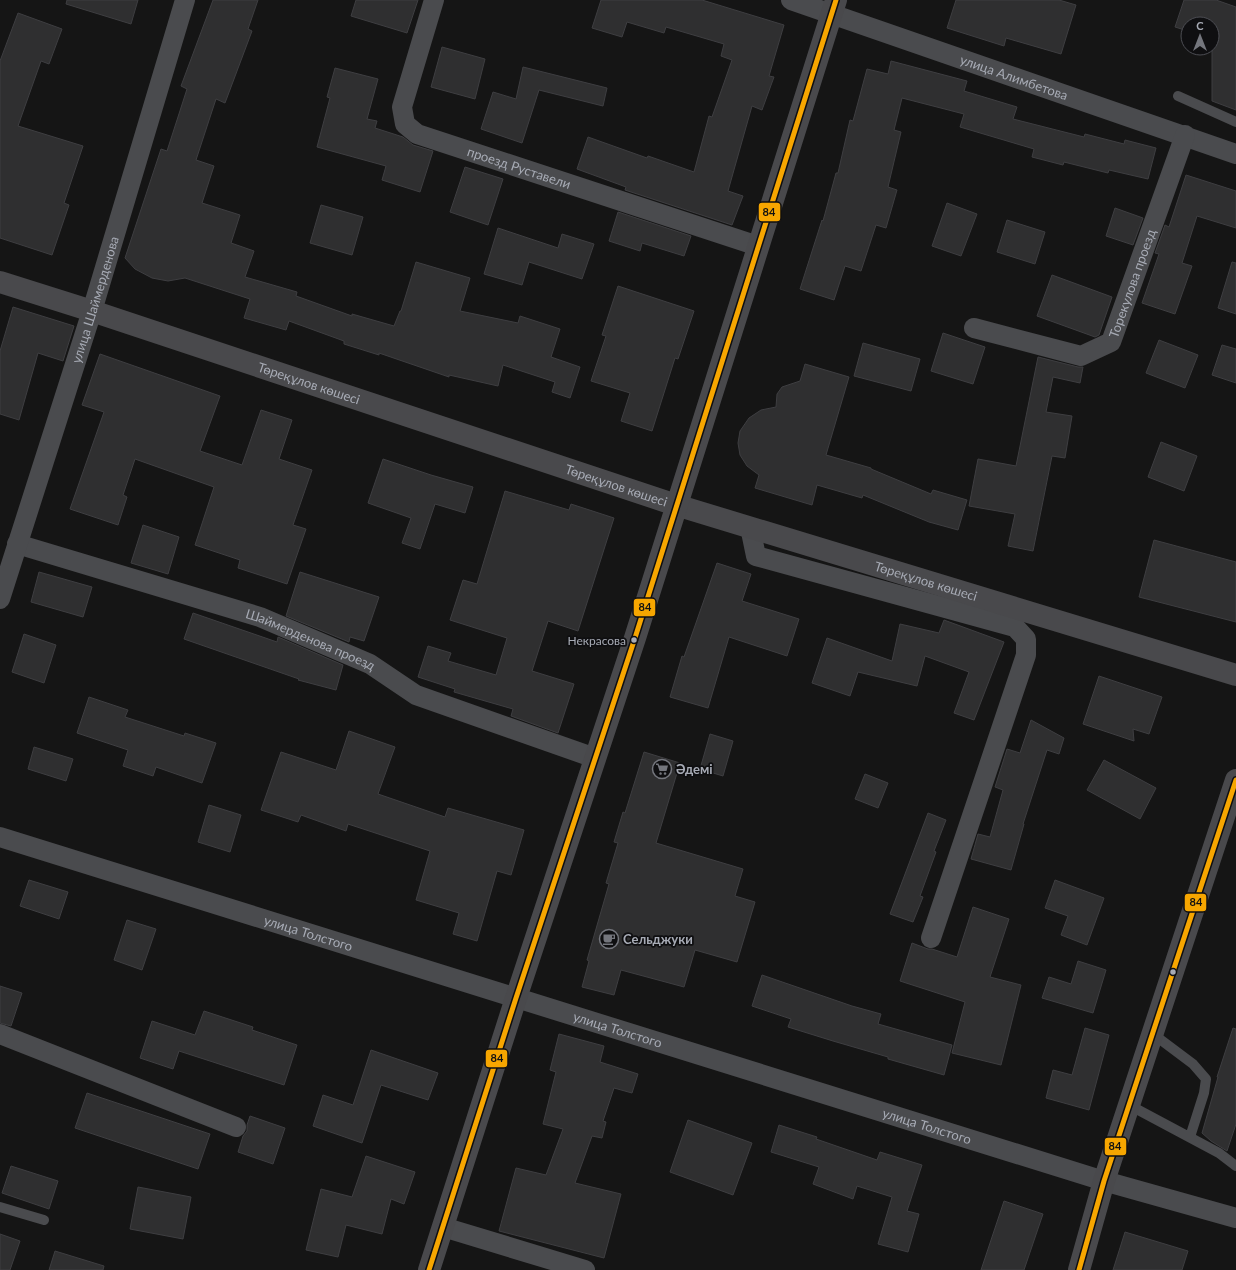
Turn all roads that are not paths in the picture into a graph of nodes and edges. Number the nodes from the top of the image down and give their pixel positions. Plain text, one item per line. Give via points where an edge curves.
1 (185, 0) edge
2 (434, 0) edge
3 (792, 0) edge
4 (834, 7) edge
5 (1178, 96) dead end
6 (1236, 122) edge
7 (1185, 135) junction
8 (1236, 154) edge
9 (758, 246) junction
10 (0, 282) edge
11 (92, 311) junction
12 (974, 328) dead end
13 (676, 505) junction
14 (750, 527) junction
15 (17, 544) junction
16 (0, 599) edge
17 (1236, 676) edge
18 (595, 758) junction
19 (1235, 787) edge
20 (0, 837) edge
21 (931, 938) dead end
22 (516, 998) junction
23 (0, 1034) edge
24 (1153, 1034) junction
25 (1129, 1105) junction
26 (236, 1127) dead end
27 (1190, 1137) junction
28 (1236, 1166) edge
29 (1104, 1181) junction
30 (0, 1207) edge
31 (1236, 1218) edge
32 (44, 1220) dead end
33 (443, 1227) junction
34 (429, 1270) edge
35 (585, 1270) edge
36 (1079, 1270) edge

1 - 11 street, улица Шаймерденова
2 - 9 street, проезд Руставели via 402,107 405,124 417,134
3 - 4 street, улица Алимбетова
4 - 7 street, улица Алимбетова
4 - 9 main road
5 - 6 lane
7 - 8 street, улица Алимбетова
7 - 12 street, Торекулова проезд via 1111,342 1082,356
9 - 13 main road
10 - 11 main road, Төреқұлов көшесі
11 - 13 main road, Төреқұлов көшесі
11 - 15 street, улица Шаймерденова
13 - 14 main road, Төреқұлов көшесі
13 - 18 main road
14 - 17 main road, Төреқұлов көшесі
14 - 21 street via 756,556 1015,627 1026,639 1026,655
15 - 16 street, улица Шаймерденова
15 - 18 street, Шаймерденова проезд via 260,617 370,664 416,695
18 - 22 main road
19 - 24 main road
20 - 22 street, улица Толстого
22 - 29 street, улица Толстого
22 - 33 main road
23 - 26 street
24 - 25 main road
24 - 27 lane via 1193,1064 1206,1079
25 - 27 lane
25 - 29 main road
27 - 28 lane
29 - 31 street, улица Толстого
29 - 36 main road
30 - 32 lane
33 - 34 main road
33 - 35 street

